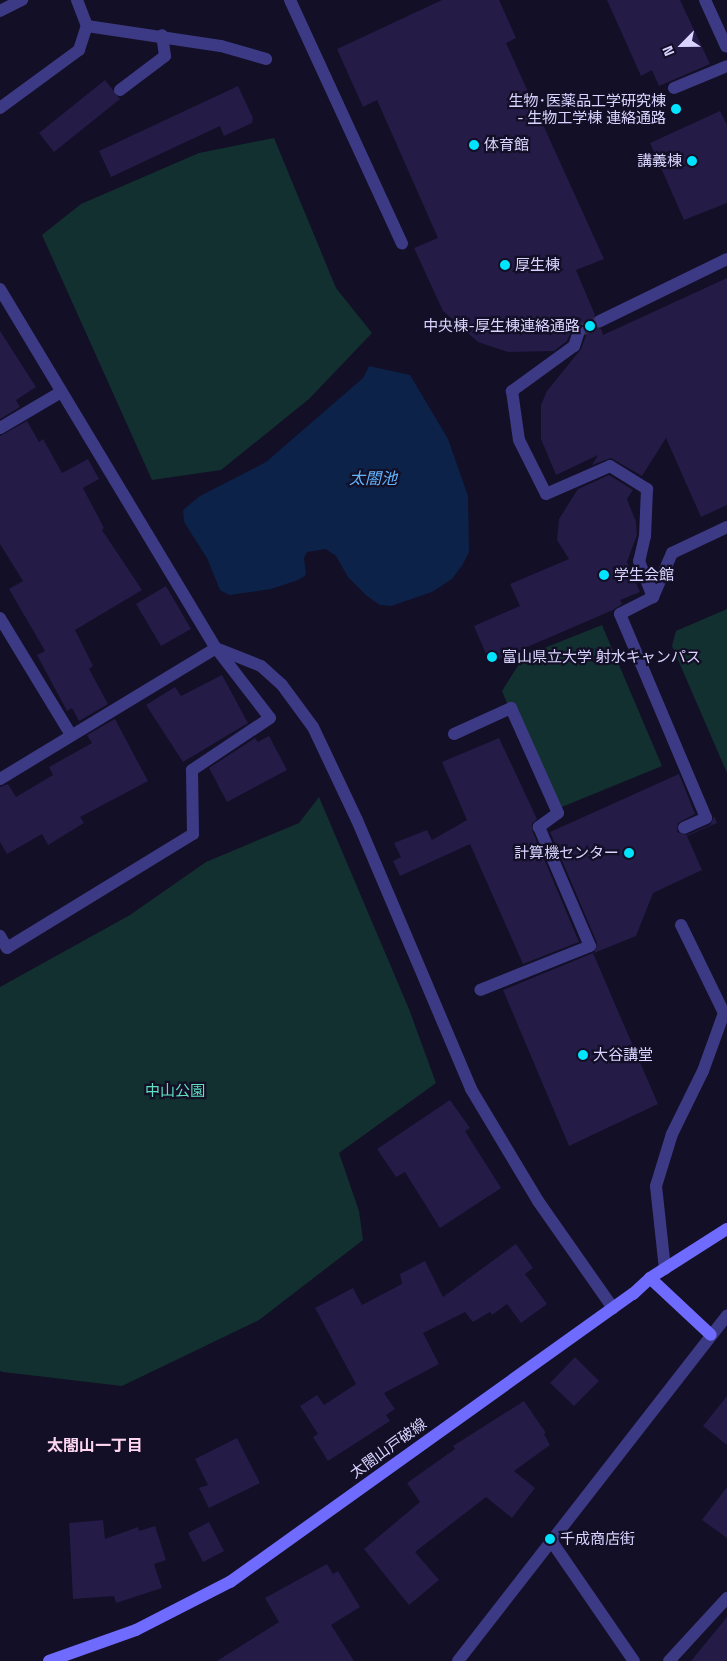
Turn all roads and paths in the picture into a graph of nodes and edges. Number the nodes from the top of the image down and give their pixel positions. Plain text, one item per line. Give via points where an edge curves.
1 (22, 0) edge
2 (78, 0) edge
3 (290, 0) edge
4 (705, 0) edge
5 (0, 11) edge
6 (88, 26) junction
7 (162, 35) junction
8 (726, 46) dead end
9 (266, 59) dead end
10 (727, 66) edge
11 (674, 88) dead end
12 (120, 90) dead end
13 (0, 108) edge
14 (402, 243) dead end
15 (727, 259) edge
16 (0, 289) edge
17 (600, 321) tunnel mouth
18 (579, 331) tunnel mouth
19 (61, 392) junction
20 (0, 428) edge
21 (727, 527) edge
22 (654, 597) junction
23 (0, 618) edge
24 (216, 648) junction
25 (454, 734) dead end
26 (71, 735) junction
27 (0, 779) edge
28 (684, 828) dead end
29 (681, 925) dead end
30 (2, 945) edge
31 (480, 990) dead end
32 (727, 1229) edge
33 (665, 1269) junction
34 (650, 1278) junction
35 (612, 1308) junction
36 (727, 1315) edge
37 (711, 1335) junction
38 (550, 1539) junction
39 (727, 1598) edge
40 (49, 1661) edge
41 (458, 1661) edge
42 (634, 1661) edge
43 (669, 1661) edge

1 - 5 street
2 - 6 street
3 - 14 street
4 - 8 street
6 - 7 street
6 - 13 street via 79,50
7 - 9 street via 221,46
7 - 12 street via 165,56
10 - 11 street
15 - 17 street
16 - 19 street
18 - 22 street via 574,346 512,391 519,440 546,494 610,466 647,489 645,536 639,561
19 - 20 street
19 - 24 street
21 - 22 street via 672,553
22 - 28 street via 620,614 706,818
23 - 26 street
24 - 26 street
24 - 30 street via 236,669 270,718 192,770 193,834
24 - 35 street via 261,666 282,685 313,727 357,820 471,1088 538,1201
25 - 31 street via 511,708 558,813 539,827 590,946
26 - 27 street
29 - 33 street via 724,1013 703,1071 672,1134 656,1186
32 - 33 main road, 太閤山戸破線
33 - 34 main road, 太閤山戸破線
34 - 35 main road, 太閤山戸破線
34 - 37 main road
35 - 40 main road, 太閤山戸破線 via 230,1582 136,1630
36 - 37 street
37 - 38 street via 689,1368
38 - 41 street
38 - 42 street
39 - 43 street

